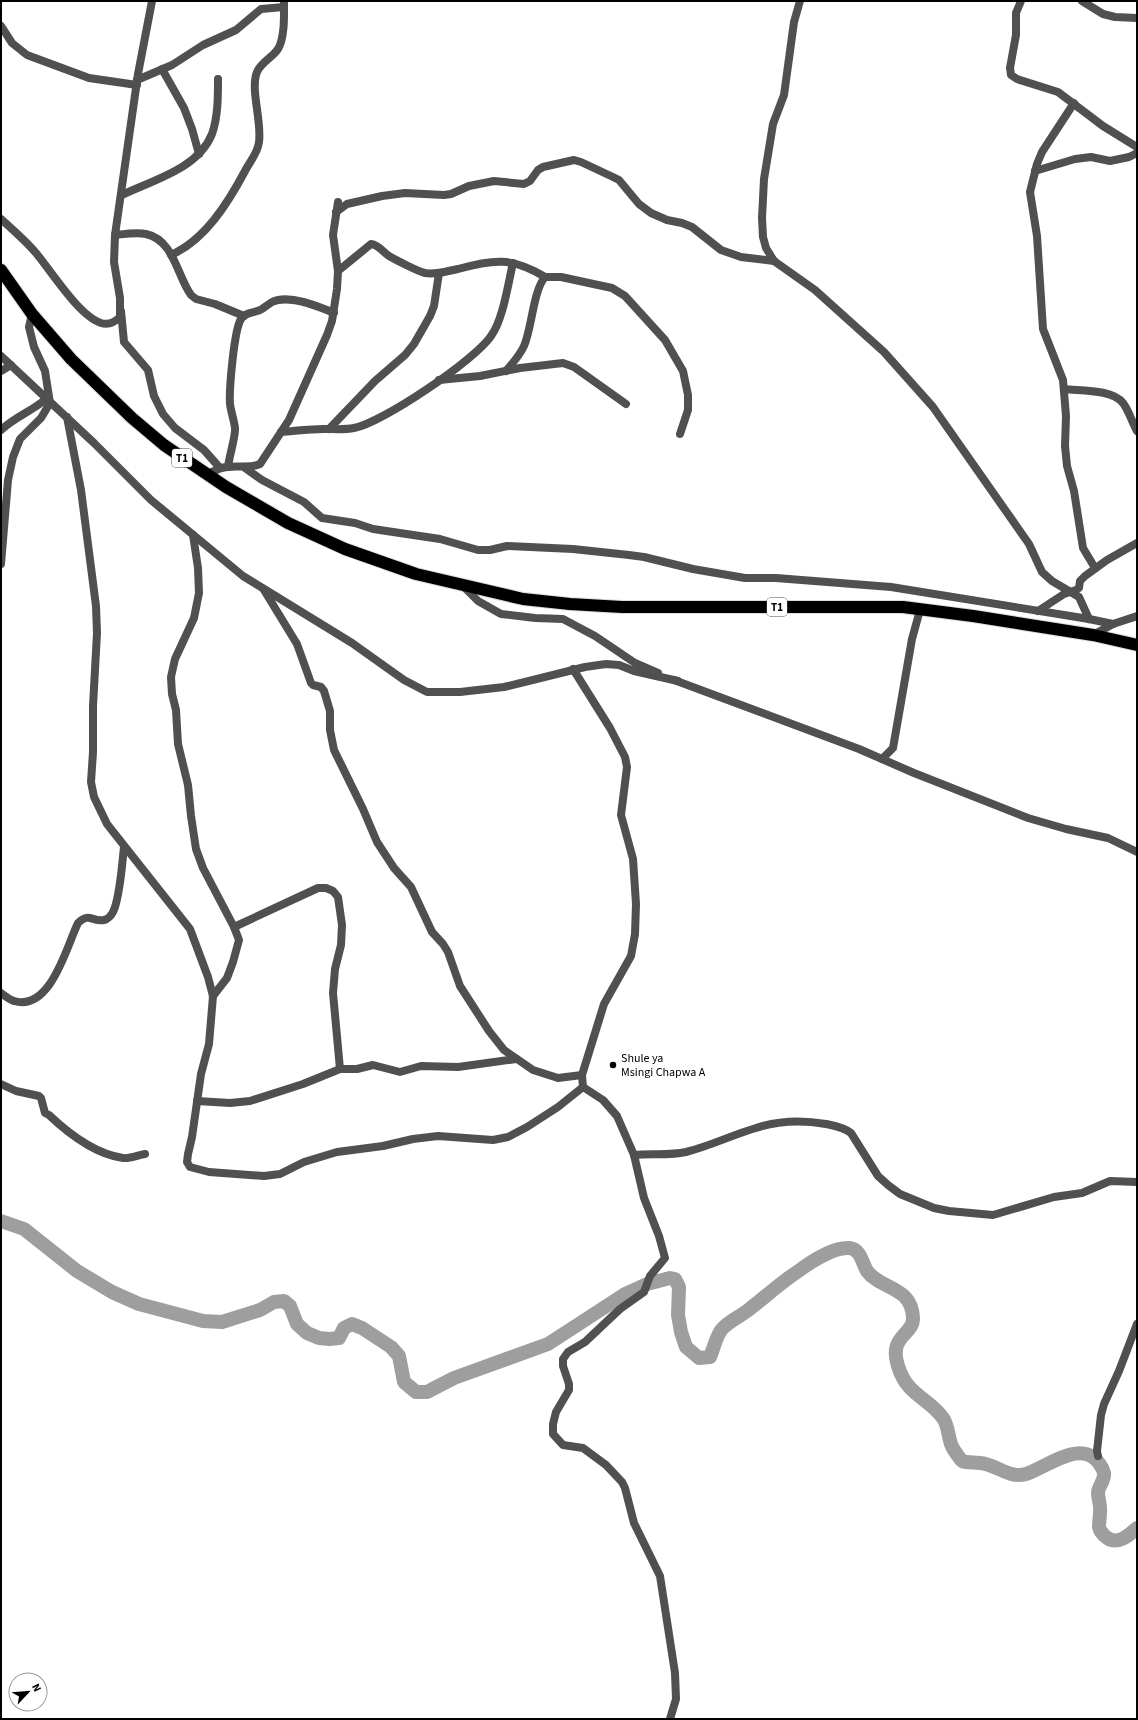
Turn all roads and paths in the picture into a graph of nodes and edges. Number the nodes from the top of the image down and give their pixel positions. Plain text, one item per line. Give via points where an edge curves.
1 (152, 1) edge
2 (800, 1) edge
3 (1021, 1) edge
4 (1082, 1) edge
5 (284, 4) edge
6 (1137, 18) edge
7 (1, 26) edge
8 (162, 69) junction
9 (218, 79) dead end
10 (137, 83) junction
11 (1074, 103) junction
12 (1137, 147) edge
13 (1137, 153) edge
14 (199, 154) junction
15 (1035, 171) junction
16 (122, 195) dead end
17 (338, 202) dead end
18 (336, 212) junction
19 (1, 219) edge
20 (115, 235) junction
21 (171, 255) junction
22 (774, 261) junction
23 (514, 264) junction
24 (1, 270) edge
25 (338, 271) junction
26 (439, 273) junction
27 (546, 277) junction
28 (120, 311) junction
29 (334, 313) junction
30 (32, 314) junction
31 (244, 316) junction
32 (1, 356) edge
33 (11, 365) junction
34 (1, 371) edge
35 (506, 371) junction
36 (439, 380) junction
37 (1064, 389) junction
38 (48, 401) junction
39 (626, 404) dead end
40 (67, 418) junction
41 (329, 429) junction
42 (1, 430) edge
43 (1137, 431) edge
44 (281, 432) junction
45 (680, 434) dead end
46 (224, 467) junction
47 (245, 468) junction
48 (207, 475) junction
49 (193, 535) junction
50 (1137, 543) edge
51 (1, 564) edge
52 (1095, 568) junction
53 (463, 586) junction
54 (262, 588) junction
55 (1070, 591) junction
56 (920, 610) junction
57 (1038, 611) junction
58 (1137, 616) edge
59 (1089, 619) junction
60 (1113, 624) junction
61 (1093, 635) junction
62 (1137, 645) edge
63 (573, 670) junction
64 (678, 681) junction
65 (882, 759) junction
66 (124, 847) junction
67 (1135, 849) edge
68 (234, 928) junction
69 (1, 993) edge
70 (213, 996) junction
71 (516, 1059) junction
72 (340, 1069) junction
73 (582, 1075) junction
74 (1, 1084) edge
75 (583, 1087) junction
76 (197, 1101) junction
77 (145, 1154) dead end
78 (634, 1155) junction
79 (1137, 1182) edge
80 (1137, 1324) edge
81 (1098, 1456) dead end
82 (670, 1719) edge

1 - 10 street
2 - 22 street via 794,22 784,95 773,124 762,194 763,237
3 - 11 street via 1016,13 1011,75 1058,92
4 - 6 street via 1103,14
5 - 8 street via 261,9 236,30 203,45
5 - 21 street via 278,50 257,71 256,96 260,124 256,153 231,197 212,221 187,246
7 - 10 street via 12,44 27,56 89,78
8 - 10 street
8 - 14 street via 184,108
9 - 14 street via 215,123 208,141
10 - 20 street
11 - 12 street via 1119,137
11 - 15 street via 1042,152
13 - 15 street via 1110,161 1091,157 1075,159
14 - 16 street via 193,160
15 - 37 street via 1030,192 1037,236 1044,329 1060,368
17 - 18 street
18 - 22 street via 347,204 382,196 405,193 444,195 494,181 524,184 543,167 574,160 613,176 639,204 652,213 692,227 721,250 741,257
18 - 25 street via 332,235
19 - 28 street via 35,252 86,314 106,323 117,320
20 - 21 street via 148,234
20 - 28 street via 114,262
21 - 31 street via 191,295
22 - 55 street via 815,290 894,363 946,424 1029,544 1042,572
23 - 26 street via 500,260
23 - 27 street
23 - 36 street via 492,336 473,356
24 - 30 highway, T1
25 - 26 street via 372,244 418,271
25 - 29 street
26 - 41 street via 434,306 414,344
27 - 35 street via 539,289 525,344
27 - 45 street via 562,277 612,288 624,296 665,340 683,371 688,395 688,410
28 - 46 street via 124,342 148,370 154,396 163,414 175,428
29 - 31 street via 302,301 279,300
29 - 44 street via 296,406
30 - 38 street via 29,327 34,347 46,371
30 - 48 highway, T1 via 71,359 132,418 164,445
31 - 46 street via 238,326 231,375 230,403 235,428
32 - 33 street
33 - 34 street
33 - 38 street
35 - 36 street
35 - 39 street via 568,364
36 - 41 street via 370,423 355,428
37 - 43 street via 1116,396 1124,404
37 - 52 street via 1067,466 1074,491 1083,548
38 - 40 street
38 - 42 street via 11,420
38 - 51 street via 41,418 20,439 13,457 8,480
40 - 49 street via 151,500
40 - 66 street via 96,606 91,782 94,797 106,824
41 - 44 street
44 - 47 street via 260,464
46 - 47 street
46 - 48 street
47 - 57 street via 304,502 322,518 355,523 372,529 440,539 478,550 507,546 629,555 739,577 890,588
48 - 53 highway, T1 via 288,523 345,549 416,574
49 - 54 street via 243,576
49 - 68 street via 199,593 194,618 175,659 171,677 172,694 196,849
50 - 52 street
52 - 55 street via 1084,576 1079,588
53 - 56 highway, T1 via 523,599 615,607 903,607
53 - 64 street via 478,601 501,614 564,619 635,663
54 - 63 street via 352,643 404,680 427,692 460,692 504,687
54 - 71 street via 297,644 311,683 324,691 330,711 334,750 377,842 411,888 432,932 448,952 460,986 489,1031 504,1050
55 - 57 street
55 - 59 street via 1079,597
56 - 61 highway, T1
56 - 65 street via 912,639 893,748
57 - 59 street
58 - 60 street
59 - 60 street
60 - 61 street
61 - 62 highway, T1
63 - 64 street via 619,664 634,671
63 - 73 street via 610,728 624,757 626,767 621,815 633,858 636,904 631,956 604,1004
64 - 65 street
65 - 67 street via 1028,818 1108,838
66 - 69 street via 116,900 109,917 103,920 82,918 59,970 39,995 28,1001 14,1002
66 - 70 street via 190,929
68 - 70 street via 238,940 233,962 227,978
68 - 72 street via 318,888 333,891 338,897 342,926 341,945 334,969 333,993
70 - 76 street via 209,1044
71 - 72 street via 458,1067 422,1066 400,1072 373,1065
71 - 73 street via 533,1070 558,1078
72 - 76 street via 250,1101
73 - 75 street
74 - 77 street via 16,1091 39,1096 45,1113 86,1145 124,1158
75 - 76 street via 539,1120 508,1137 493,1140 438,1136 413,1139 337,1152 304,1162 280,1174 264,1176 209,1172 190,1167 187,1162
75 - 78 street via 603,1100 612,1110
78 - 79 street via 674,1154 711,1145 757,1127 813,1122 842,1127 851,1133 878,1176 900,1194 934,1208 949,1211 993,1215 1054,1197 1082,1193 1110,1181
78 - 82 street via 644,1198 664,1251 664,1260 650,1276 644,1292 620,1309 585,1342 568,1352 563,1359 569,1390 556,1412 553,1434 563,1445 577,1446 590,1452 606,1465 625,1488 634,1522 660,1576 675,1673 676,1699
80 - 81 street via 1120,1371 1104,1404

